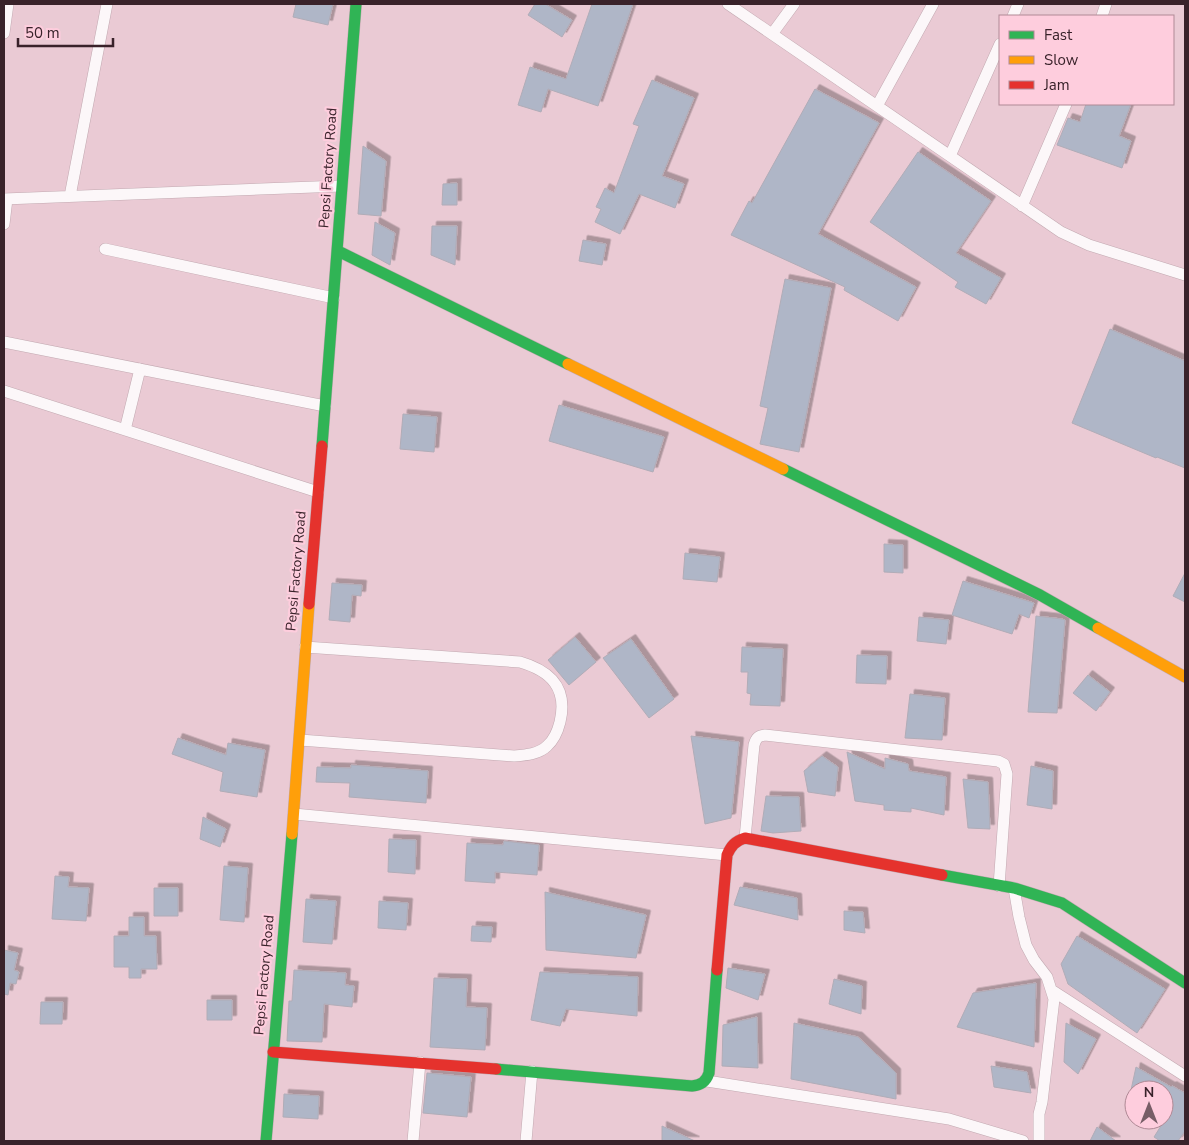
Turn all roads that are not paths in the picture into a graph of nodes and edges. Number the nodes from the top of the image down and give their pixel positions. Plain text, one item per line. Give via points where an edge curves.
1 (8, 4) edge
2 (106, 4) edge
3 (356, 4) edge
4 (728, 4) edge
5 (794, 4) edge
6 (933, 4) edge
7 (4, 33) edge
8 (772, 34) junction
9 (999, 46) edge
10 (1066, 105) edge
11 (877, 106) junction
12 (950, 156) junction
13 (341, 186) junction
14 (70, 196) junction
15 (5, 199) edge
16 (1022, 206) junction
17 (4, 224) edge
18 (105, 249) dead end
19 (338, 251) junction
20 (1185, 275) edge
21 (334, 298) junction
22 (4, 342) edge
23 (140, 369) junction
24 (4, 391) edge
25 (325, 406) junction
26 (125, 430) junction
27 (318, 492) junction
28 (305, 646) junction
29 (1185, 677) edge
30 (300, 740) junction
31 (294, 814) junction
32 (745, 838) junction
33 (727, 855) junction
34 (999, 886) junction
35 (1014, 888) junction
36 (1185, 982) edge
37 (1053, 991) junction
38 (273, 1052) junction
39 (420, 1062) junction
40 (532, 1071) junction
41 (1185, 1076) edge
42 (706, 1081) junction
43 (996, 1138) edge
44 (266, 1141) edge
45 (414, 1141) edge
46 (526, 1141) edge
47 (1022, 1141) edge
48 (1039, 1141) edge

1 - 7 street
2 - 14 street
3 - 13 street, Pepsi Factory Road
4 - 8 street
5 - 8 street
6 - 11 street
8 - 11 street
9 - 12 street
10 - 16 street
11 - 12 street
12 - 16 street
13 - 14 street
13 - 19 street, Pepsi Factory Road
14 - 15 street
15 - 17 street
16 - 20 street via 1089,246
18 - 21 street
19 - 21 street, Pepsi Factory Road
19 - 29 street via 1040,595
21 - 25 street, Pepsi Factory Road
22 - 23 street
23 - 25 street
23 - 26 street
24 - 26 street
25 - 27 street, Pepsi Factory Road
26 - 27 street
27 - 28 street, Pepsi Factory Road
28 - 30 street, Pepsi Factory Road
28 - 30 street via 520,662 537,667 552,678 562,696 562,713 557,732 547,746 532,754 514,756
30 - 31 street, Pepsi Factory Road
31 - 33 street
31 - 38 street, Pepsi Factory Road
32 - 33 street via 736,840
32 - 34 street
32 - 34 street via 754,745 755,740 765,734 998,762 1007,769
33 - 42 street
34 - 35 street
35 - 36 street via 1062,903
35 - 37 street via 1026,945
37 - 41 street
37 - 48 street
38 - 39 street
38 - 44 street, Pepsi Factory Road
39 - 40 street
39 - 45 street
40 - 42 street via 692,1086
40 - 46 street
42 - 43 street via 949,1119
43 - 47 street

